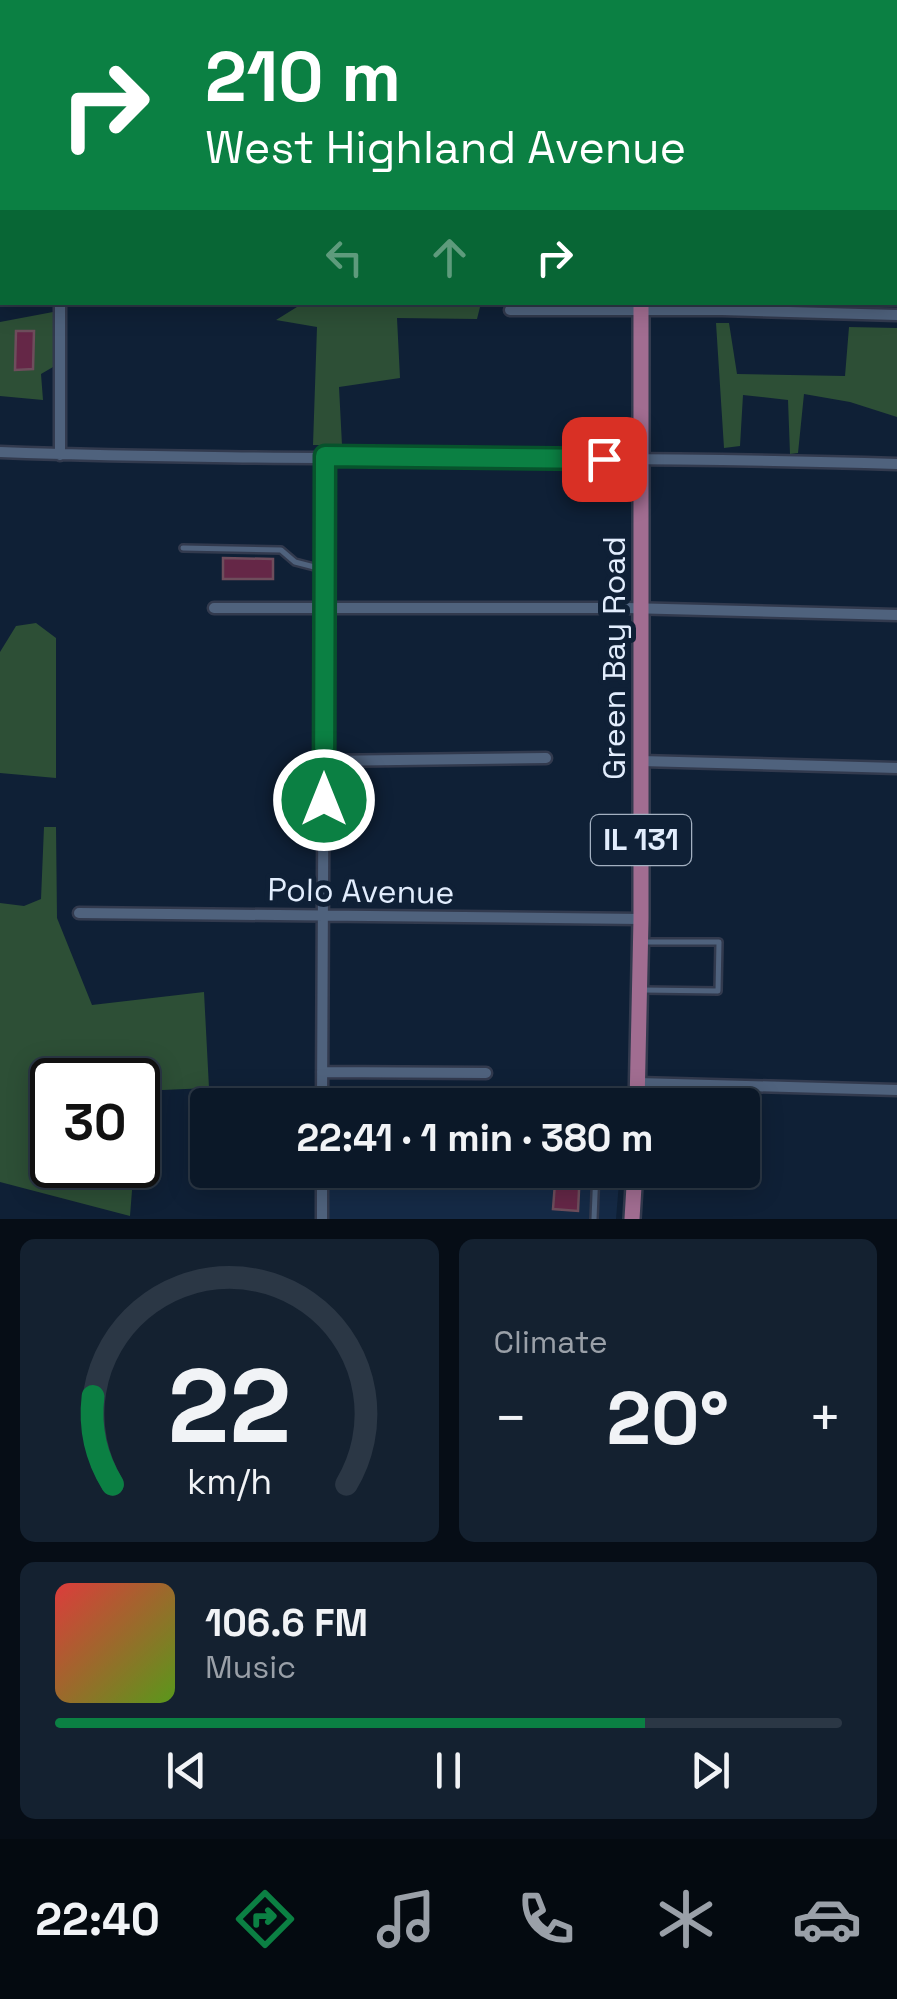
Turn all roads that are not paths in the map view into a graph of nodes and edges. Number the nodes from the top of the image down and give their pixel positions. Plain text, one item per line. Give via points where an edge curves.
1 (60, 305) edge
2 (641, 306) edge
3 (510, 310) dead end
4 (897, 315) edge
5 (0, 452) edge
6 (60, 454) junction
7 (325, 456) junction
8 (642, 458) junction
9 (897, 464) edge
10 (183, 548) dead end
11 (324, 570) junction
12 (214, 608) dead end
13 (326, 608) junction
14 (642, 608) junction
15 (897, 615) edge
16 (546, 758) dead end
17 (324, 761) junction
18 (641, 761) junction
19 (897, 768) edge
20 (79, 912) dead end
21 (323, 915) junction
22 (641, 918) junction
23 (641, 942) junction
24 (640, 990) junction
25 (322, 1072) junction
26 (486, 1073) dead end
27 (638, 1083) junction
28 (322, 1088) edge
29 (638, 1088) edge
30 (897, 1090) edge
31 (322, 1188) edge
32 (595, 1188) edge
33 (633, 1188) edge
34 (322, 1219) edge
35 (594, 1219) edge
36 (632, 1219) edge

1 - 6 street
2 - 3 street
2 - 4 street
2 - 8 main road, IL 131
5 - 6 street
6 - 7 street
7 - 8 street
7 - 11 street
8 - 9 street
8 - 14 main road, Green Bay Road / IL 131
10 - 11 lane via 281,550
11 - 13 street
12 - 13 street
13 - 14 street
13 - 17 street
14 - 15 street
14 - 18 main road, Green Bay Road / IL 131
16 - 17 street
17 - 21 street
18 - 19 street
18 - 22 main road, Green Bay Road / IL 131
20 - 21 street, Polo Avenue
21 - 22 street, Polo Avenue
21 - 25 street
22 - 23 main road, IL 131
23 - 24 main road, IL 131
23 - 24 lane via 719,942 718,991
24 - 27 main road, IL 131
25 - 26 street
25 - 28 street
27 - 29 main road, IL 131
27 - 30 street
31 - 34 street
32 - 35 lane
33 - 36 main road

